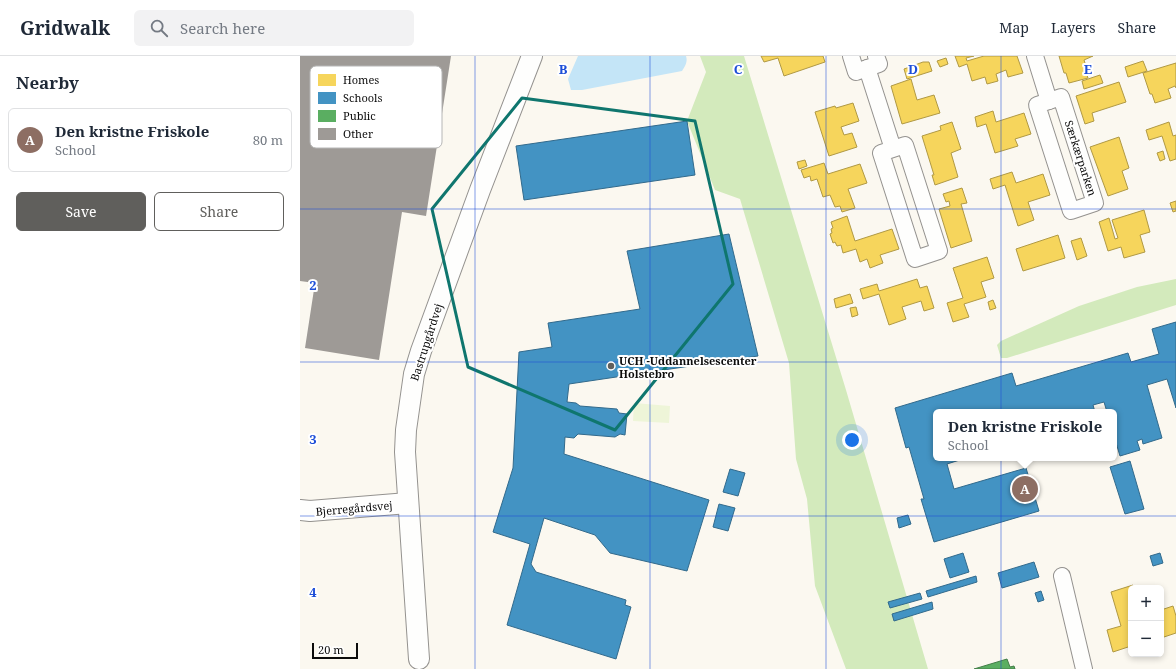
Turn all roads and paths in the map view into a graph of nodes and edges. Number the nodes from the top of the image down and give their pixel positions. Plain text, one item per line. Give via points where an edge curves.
1 (532, 56) edge
2 (851, 56) edge
3 (1035, 56) edge
4 (872, 62) edge
5 (1049, 101) junction
6 (893, 149) junction
7 (408, 503) junction
8 (300, 510) edge
9 (1062, 576) dead end
10 (419, 664) edge
11 (1084, 669) edge

1 - 7 street, Bastrupgårdvej via 480,190 414,374 406,430
2 - 4 street via 856,72
3 - 5 street
4 - 6 street
5 - 5 street, Særkærparken via 1037,105 1071,210 1096,203 1061,97
6 - 6 street via 881,153 915,259 939,251 905,145
7 - 8 street, Bjerregårdsvej
7 - 10 street, Bastrupgårdvej
9 - 11 street

